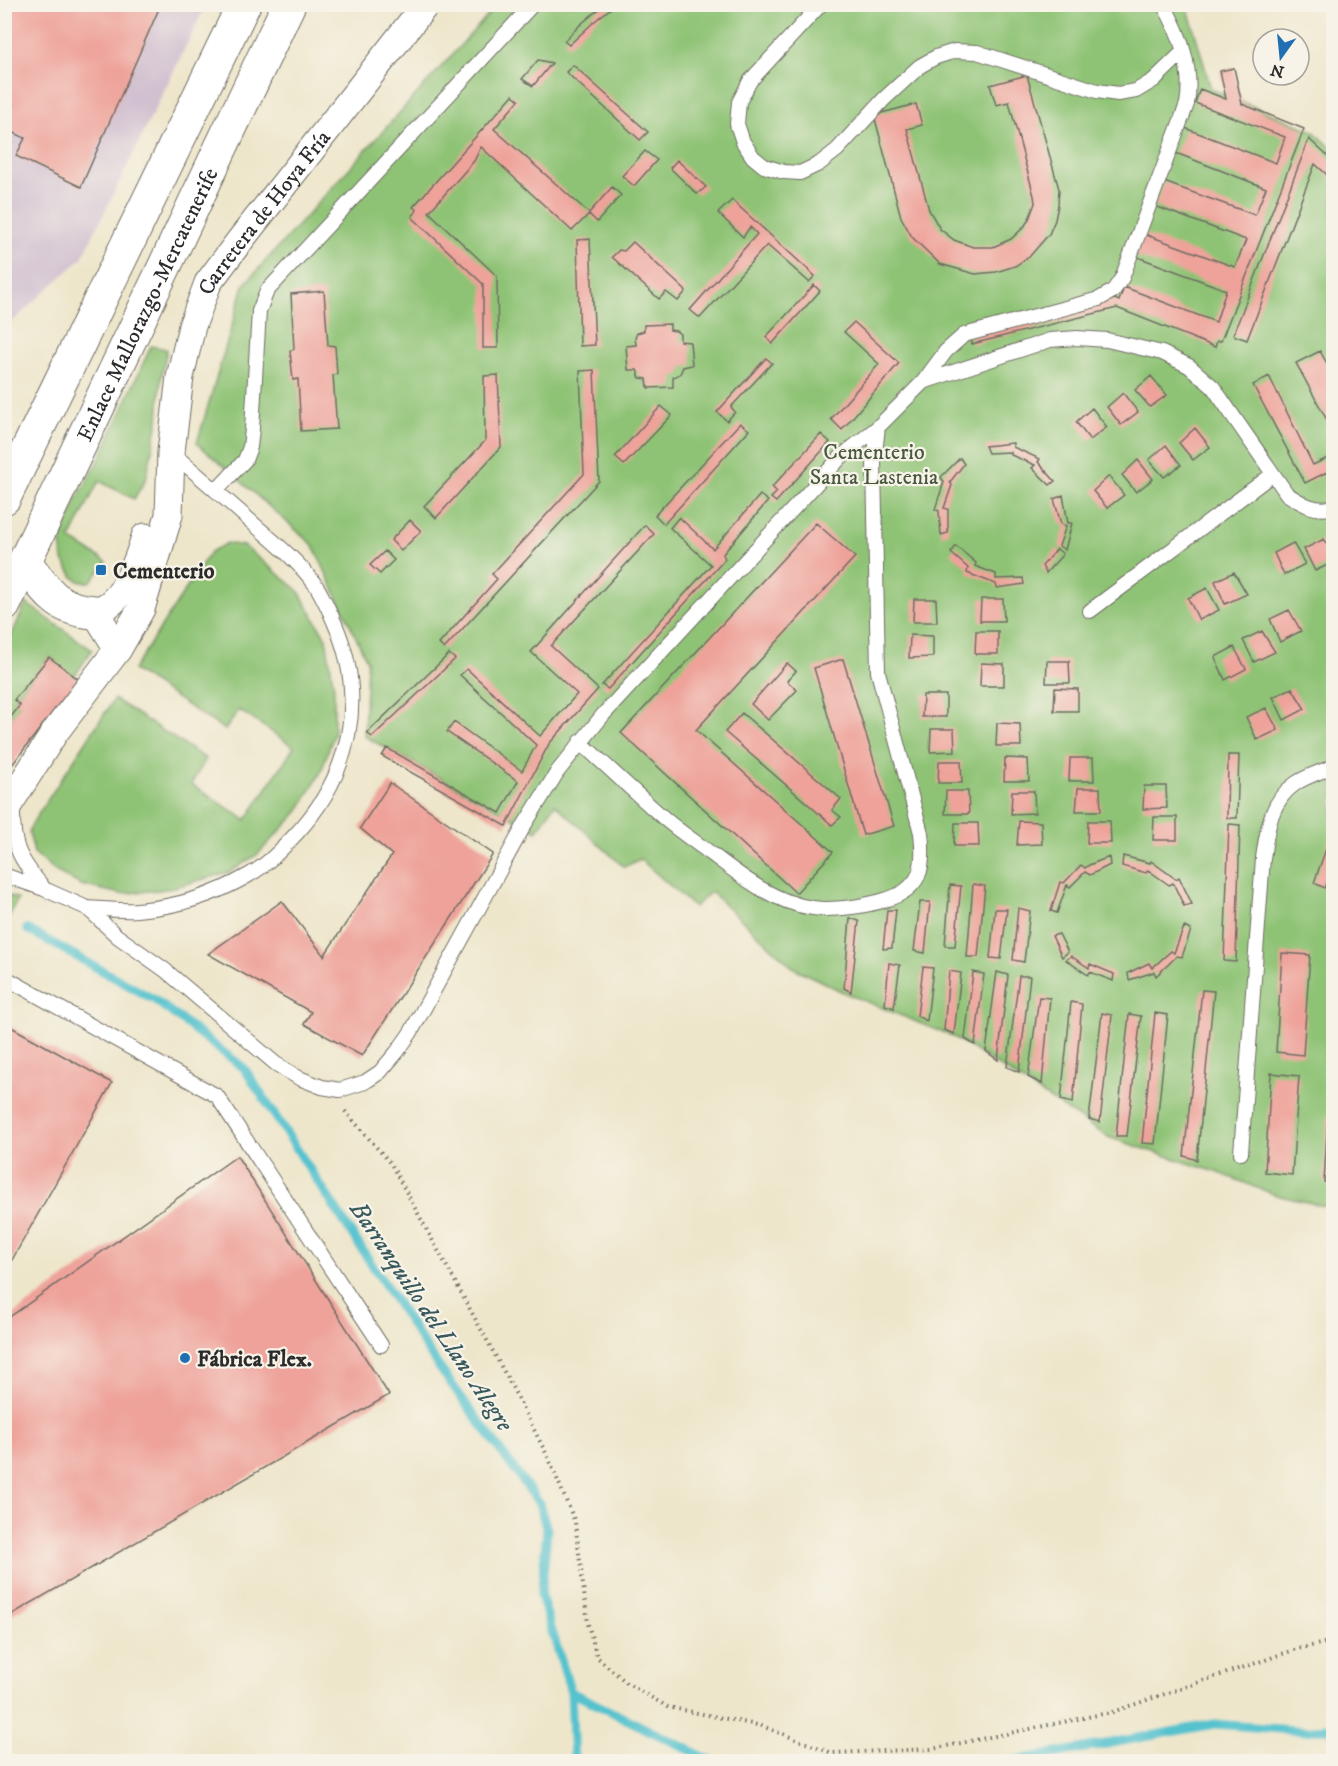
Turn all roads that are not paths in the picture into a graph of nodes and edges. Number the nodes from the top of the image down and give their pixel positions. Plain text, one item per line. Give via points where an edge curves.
1 (244, 4) edge
2 (289, 4) edge
3 (426, 4) edge
4 (533, 4) edge
5 (821, 4) edge
6 (1163, 4) edge
7 (1183, 52) junction
8 (923, 382) junction
9 (878, 427) junction
10 (171, 452) junction
11 (1273, 474) junction
12 (216, 491) junction
13 (4, 498) edge
14 (1334, 507) edge
15 (25, 562) junction
16 (4, 605) edge
17 (1090, 611) dead end
18 (95, 612) junction
19 (118, 649) junction
20 (580, 742) junction
21 (1334, 766) edge
22 (9, 806) edge
23 (4, 874) edge
24 (44, 889) junction
25 (87, 908) junction
26 (4, 977) edge
27 (1241, 1153) dead end
28 (381, 1345) dead end

1 - 13 main road, Enlace Mallorazgo-Mercatenerife
2 - 15 main road, Enlace Mallorazgo-Mercatenerife
3 - 10 street, Carretera de Hoya Fría via 208,283 192,326 180,377
4 - 12 lane via 267,291 259,311 250,447 245,460
5 - 7 lane via 750,81 739,102 737,124 743,142 764,166 784,172 800,172 819,164 920,66 955,51 977,52 1097,91 1118,94 1136,91 1154,80
6 - 7 lane
7 - 8 lane via 1190,90 1187,104 1122,278 1113,291 1099,299 964,335 946,351
8 - 9 lane
8 - 11 lane via 1050,340 1107,340 1162,353 1189,366 1213,387
9 - 20 lane via 841,458
9 - 20 lane via 874,462 878,672 921,833 921,872 912,886 898,897 838,908 813,909 785,901 729,867 666,820
10 - 12 lane
10 - 18 street, Carretera de Hoya Fría via 139,558 122,591 112,603
10 - 19 street, Carretera de Hoya Fría via 169,515 141,609
11 - 14 lane via 1287,494 1305,506 1325,510
11 - 17 lane
12 - 25 lane via 297,563 328,609 340,636 351,689 350,730 344,752 318,807 266,864 248,876 177,903 134,910
15 - 16 main road, Enlace Mallorazgo-Mercatenerife
15 - 18 main road via 53,598 78,611
18 - 19 street
19 - 22 street, Carretera de Hoya Fría via 55,732
20 - 25 lane via 525,824 411,1032 380,1072 365,1082 340,1090 322,1087 276,1064
21 - 27 lane via 1289,789 1277,801 1267,827
22 - 24 lane via 17,850
23 - 24 lane
24 - 25 lane
26 - 28 lane via 218,1096

